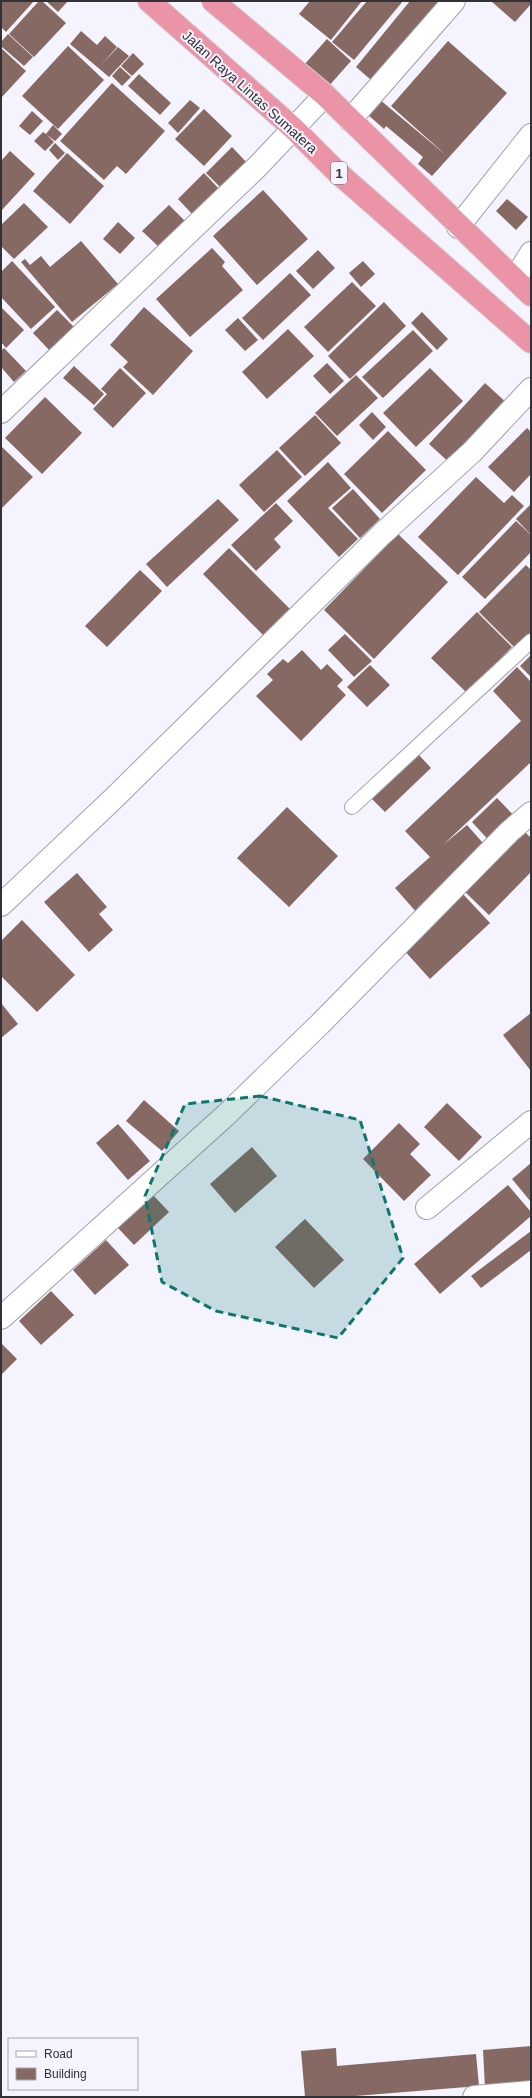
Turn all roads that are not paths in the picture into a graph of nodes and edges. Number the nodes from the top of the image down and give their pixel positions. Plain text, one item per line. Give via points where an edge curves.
1 (149, 1) edge
2 (213, 1) edge
3 (454, 1) edge
4 (325, 95) junction
5 (350, 120) junction
6 (292, 128) junction
7 (531, 135) edge
8 (458, 227) junction
9 (531, 253) edge
10 (515, 279) junction
11 (531, 295) edge
12 (531, 342) edge
13 (531, 389) edge
14 (1, 412) edge
15 (531, 641) edge
16 (352, 806) dead end
17 (531, 813) edge
18 (1, 905) edge
19 (531, 1122) edge
20 (427, 1208) dead end
21 (1, 1318) edge
22 (531, 2092) edge
23 (474, 2097) edge

1 - 6 highway, Jalan Raya Lintas Sumatera / 1
2 - 4 highway
3 - 5 street
4 - 5 highway
4 - 6 street
5 - 8 highway
6 - 12 highway, Jalan Raya Lintas Sumatera / 1 via 337,172
6 - 14 street via 252,172
7 - 8 street
8 - 10 highway
9 - 10 street
10 - 11 highway
13 - 18 street via 472,452 382,534 113,799
15 - 16 lane
17 - 21 street via 226,1115
19 - 20 street
22 - 23 street

